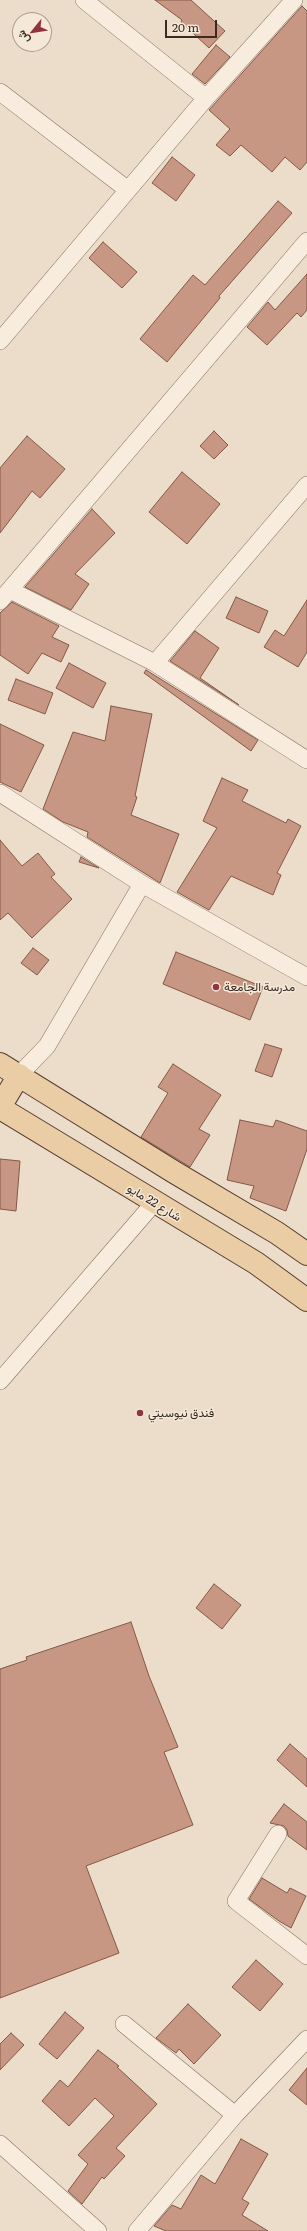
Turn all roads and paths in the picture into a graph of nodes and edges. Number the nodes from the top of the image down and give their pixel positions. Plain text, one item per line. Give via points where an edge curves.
1 (84, 0) edge
2 (294, 0) edge
3 (0, 92) edge
4 (206, 98) junction
5 (128, 190) junction
6 (307, 241) edge
7 (0, 341) edge
8 (307, 485) edge
9 (5, 595) edge
10 (155, 663) junction
11 (304, 753) edge
12 (0, 793) edge
13 (142, 884) junction
14 (307, 978) edge
15 (0, 1064) edge
16 (19, 1075) junction
17 (0, 1107) edge
18 (154, 1203) junction
19 (307, 1254) edge
20 (307, 1300) edge
21 (0, 1381) edge
22 (278, 1834) dead end
23 (307, 1956) edge
24 (124, 2024) dead end
25 (307, 2039) edge
26 (235, 2115) junction
27 (0, 2144) edge
28 (98, 2231) edge
29 (137, 2231) edge

1 - 4 street
2 - 4 street
3 - 5 street
4 - 5 street
5 - 7 street
6 - 9 street
8 - 10 street
9 - 10 street
10 - 11 street
12 - 13 street
13 - 14 street
13 - 16 street via 47,1046
15 - 16 main road
16 - 17 main road
16 - 19 main road
17 - 18 main road, شارع 22 مايو
18 - 20 main road, شارع 22 مايو via 256,1263
18 - 21 street
22 - 23 street via 236,1901
24 - 26 street
25 - 26 street
26 - 29 street
27 - 28 street

